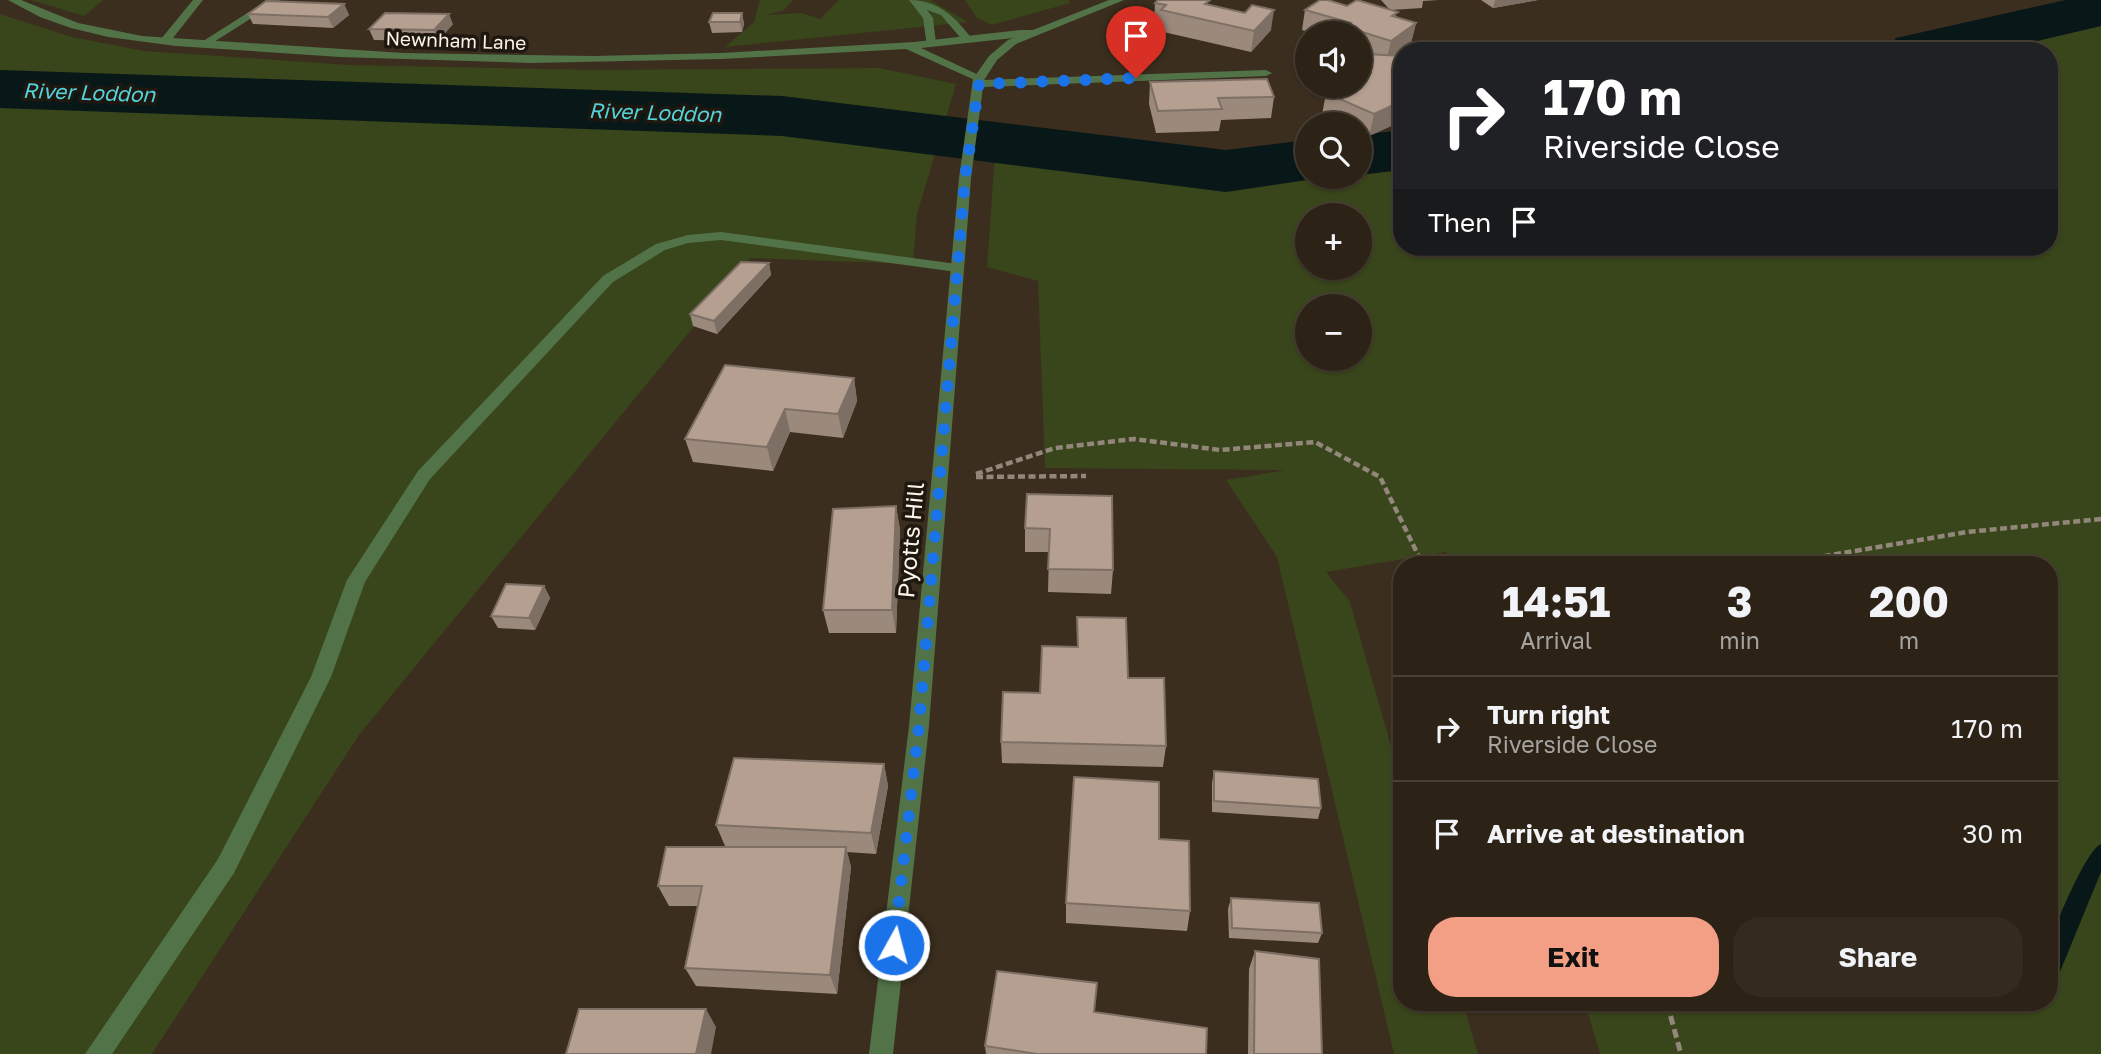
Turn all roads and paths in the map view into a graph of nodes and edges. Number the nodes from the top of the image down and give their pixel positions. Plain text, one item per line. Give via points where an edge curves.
1 (13, 0) edge
2 (198, 0) edge
3 (275, 0) edge
4 (1119, 0) edge
5 (915, 1) edge
6 (1032, 33) junction
7 (968, 40) junction
8 (165, 41) junction
9 (931, 44) junction
10 (202, 45) junction
11 (905, 45) junction
12 (1266, 74) dead end
13 (979, 81) junction
14 (957, 268) junction
15 (1086, 476) dead end
16 (2101, 519) edge
17 (1419, 556) edge
18 (1825, 556) edge
19 (1669, 1011) edge
20 (97, 1054) edge
21 (881, 1054) edge
22 (1681, 1054) edge

1 - 8 street, Newnham Lane via 75,24
2 - 8 street
3 - 10 street
4 - 6 street
5 - 7 street via 945,13
5 - 9 street via 928,18
6 - 7 street, Newnham Lane
6 - 13 street, Pyotts Hill via 992,58
7 - 9 street, Newnham Lane
8 - 10 street, Newnham Lane
9 - 11 street, Newnham Lane
10 - 11 street, Newnham Lane via 548,61
11 - 13 street, Newnham Lane
12 - 13 street
13 - 14 street, Pyotts Hill
14 - 20 street via 699,236 672,241 638,256 608,279 424,475 356,580 321,677 226,866
14 - 21 street, Pyotts Hill via 919,726
15 - 17 path via 965,477 1055,448 1134,439 1220,450 1315,443 1380,477
16 - 18 path via 1967,532
19 - 22 path

